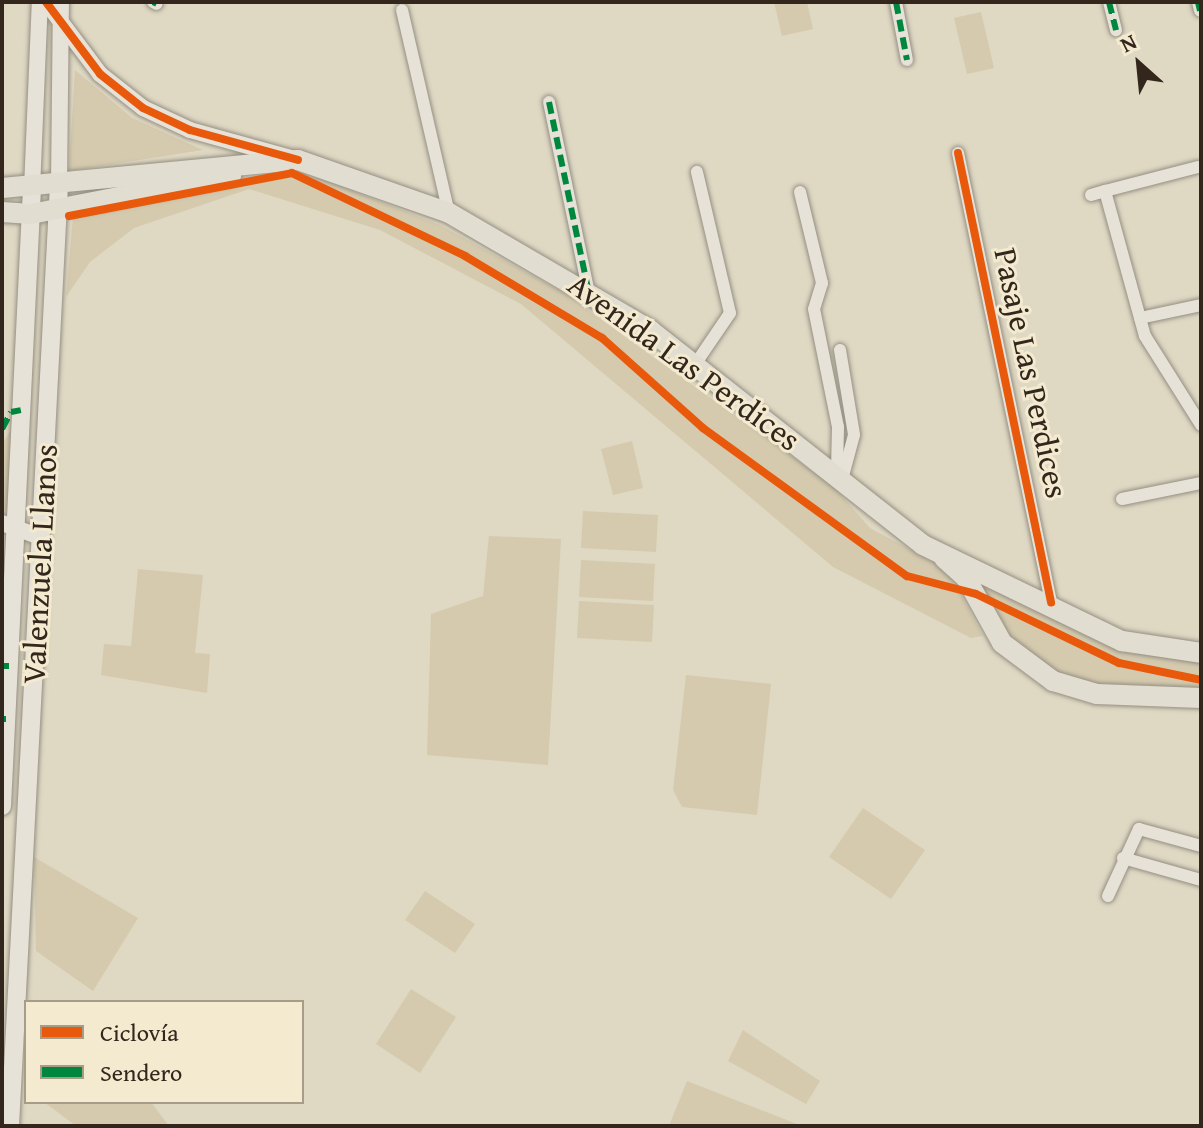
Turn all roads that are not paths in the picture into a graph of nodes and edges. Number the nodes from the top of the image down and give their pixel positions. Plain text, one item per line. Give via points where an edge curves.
1 (40, 2) edge
2 (46, 2) edge
3 (61, 2) edge
4 (896, 2) edge
5 (1109, 2) edge
6 (1198, 2) edge
7 (402, 10) dead end
8 (1200, 11) edge
9 (59, 27) junction
10 (1116, 30) dead end
11 (907, 60) dead end
12 (549, 102) dead end
13 (958, 153) dead end
14 (298, 160) junction
15 (1198, 167) dead end
16 (697, 172) dead end
17 (59, 186) junction
18 (2, 188) edge
19 (32, 189) junction
20 (1105, 191) junction
21 (800, 192) dead end
22 (1091, 195) dead end
23 (59, 209) junction
24 (2, 212) edge
25 (449, 213) junction
26 (31, 214) junction
27 (588, 289) junction
28 (1201, 305) edge
29 (1140, 318) junction
30 (840, 350) dead end
31 (694, 366) junction
32 (1201, 425) edge
33 (840, 473) junction
34 (1201, 483) edge
35 (1122, 499) dead end
36 (9, 523) edge
37 (40, 537) junction
38 (923, 545) junction
39 (1001, 576) junction
40 (976, 594) junction
41 (1051, 602) junction
42 (1201, 652) edge
43 (5, 666) edge
44 (1201, 698) edge
45 (4, 719) edge
46 (2, 806) edge
47 (1201, 846) edge
48 (1123, 858) junction
49 (1201, 880) edge
50 (1108, 896) dead end
51 (9, 999) edge
52 (10, 1126) edge

1 - 19 street, Valenzuela Llanos
2 - 9 street, Avenida Las Perdices
3 - 9 street, Valenzuela Llanos
4 - 11 street
5 - 10 street
6 - 8 street
7 - 25 street
9 - 14 street, Avenida Las Perdices via 143,108 190,130
9 - 17 street, Valenzuela Llanos
12 - 27 street
13 - 41 street, Pasaje Las Perdices
14 - 17 main road
14 - 23 main road
14 - 25 main road, Avenida Las Perdices
15 - 20 street
16 - 31 street via 730,313
17 - 19 main road
17 - 23 main road, Valenzuela Llanos
18 - 19 main road
19 - 26 main road, Valenzuela Llanos
20 - 22 street
20 - 29 street
21 - 33 street via 822,283 814,309 838,427
23 - 26 main road
23 - 37 main road, Valenzuela Llanos
24 - 26 main road
25 - 27 main road, Avenida Las Perdices
26 - 36 main road, Valenzuela Llanos
27 - 31 main road, Avenida Las Perdices
28 - 29 street
29 - 32 street via 1158,367
30 - 33 street via 854,435
31 - 33 main road, Avenida Las Perdices via 755,418
33 - 38 main road, Avenida Las Perdices via 882,519
34 - 35 street, Pasaje Las Perdices
36 - 37 street
36 - 43 main road, Valenzuela Llanos
37 - 51 main road, Valenzuela Llanos
38 - 39 main road, Avenida Las Perdices
38 - 40 main road via 958,568
39 - 40 main road via 978,585
39 - 41 main road, Avenida Las Perdices
40 - 44 main road via 1002,643 1053,681 1097,694
41 - 42 main road, Avenida Las Perdices via 1141,648
43 - 45 main road, Valenzuela Llanos
45 - 46 main road, Valenzuela Llanos
47 - 48 street via 1144,828 1131,835
48 - 49 street
48 - 50 street
51 - 52 main road, Valenzuela Llanos

